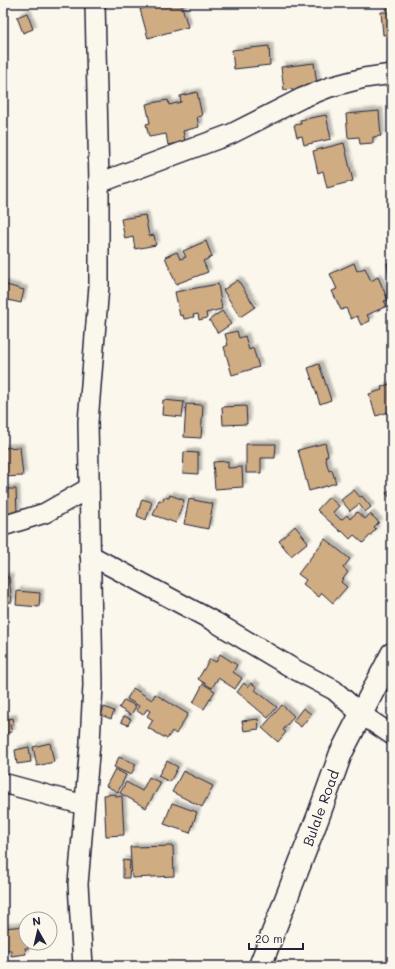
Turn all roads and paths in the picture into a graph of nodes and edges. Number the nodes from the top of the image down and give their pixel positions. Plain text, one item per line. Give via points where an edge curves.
1 (95, 3) edge
2 (392, 74) edge
3 (99, 183) junction
4 (89, 488) junction
5 (3, 526) edge
6 (90, 555) junction
7 (392, 654) edge
8 (361, 714) junction
9 (392, 735) edge
10 (3, 783) edge
11 (84, 805) junction
12 (83, 966) edge
13 (260, 966) edge

1 - 3 street
2 - 3 street via 330,87 302,98 231,134
3 - 4 street via 99,286 88,422
4 - 5 street via 45,513
4 - 6 street
6 - 8 street via 334,690
6 - 11 street via 93,685
7 - 8 street, Bulale Road
8 - 9 street
8 - 13 street, Bulale Road via 341,753
10 - 11 street
11 - 12 street via 78,884

